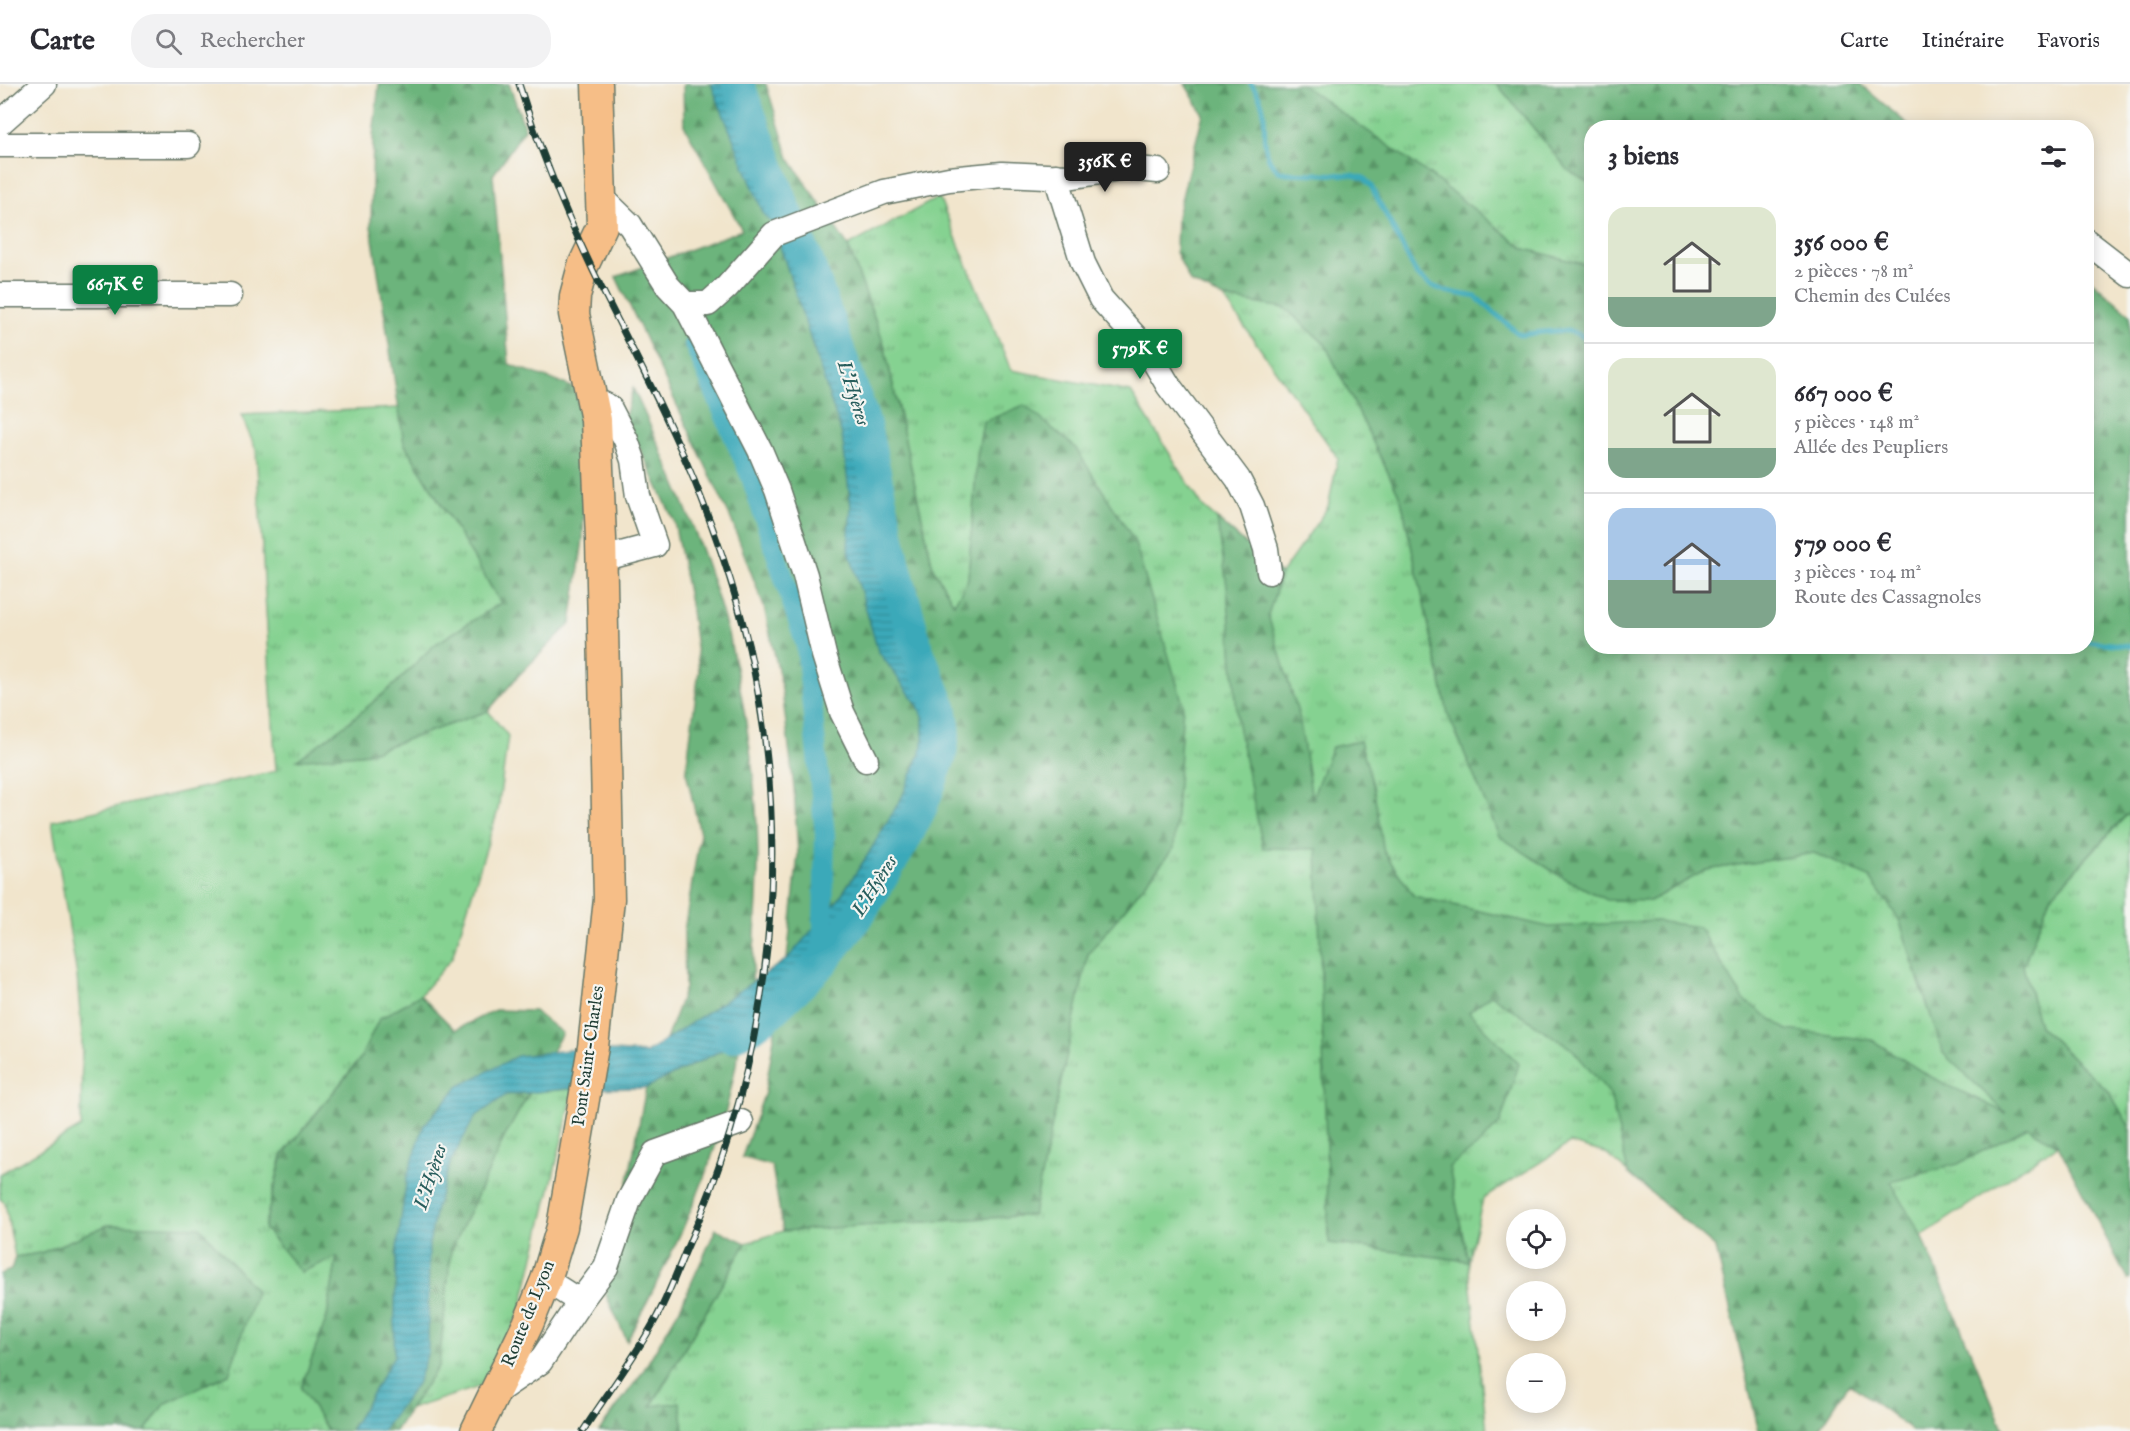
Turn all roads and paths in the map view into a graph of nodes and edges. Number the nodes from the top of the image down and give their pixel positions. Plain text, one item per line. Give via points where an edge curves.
1 (44, 84) edge
2 (597, 84) edge
3 (0, 123) edge
4 (0, 145) edge
5 (188, 146) dead end
6 (1158, 171) dead end
7 (1056, 176) junction
8 (601, 184) junction
9 (2094, 247) edge
10 (2130, 275) edge
11 (0, 295) edge
12 (230, 295) dead end
13 (686, 304) junction
14 (594, 409) junction
15 (602, 559) junction
16 (1269, 572) dead end
17 (866, 760) dead end
18 (741, 1122) dead end
19 (569, 1193) joint
20 (546, 1281) junction
21 (582, 1299) junction
22 (496, 1392) junction
23 (476, 1431) edge

1 - 3 street
2 - 8 main road, Pont Saint-Charles
4 - 5 street
6 - 7 street via 1127,168
7 - 13 street via 1002,174 949,179 884,192 774,234 708,304
7 - 16 street via 1083,263 1101,299 1148,351 1168,385 1238,479 1252,506
8 - 13 street via 668,286
8 - 14 main road, Pont Saint-Charles via 602,226 583,266 574,314
9 - 10 street
11 - 12 street
13 - 17 street via 777,490 805,575 824,655 843,712
14 - 15 main road, Pont Saint-Charles
14 - 15 street via 609,407 626,440 638,495 655,545
15 - 19 main road, Pont Saint-Charles via 609,899 593,1047
18 - 21 street via 655,1153 629,1200 606,1267
19 - 20 main road, Route de Lyon
20 - 21 street
20 - 22 main road, Route de Lyon
21 - 22 street via 540,1362
22 - 23 main road, Route de Lyon

